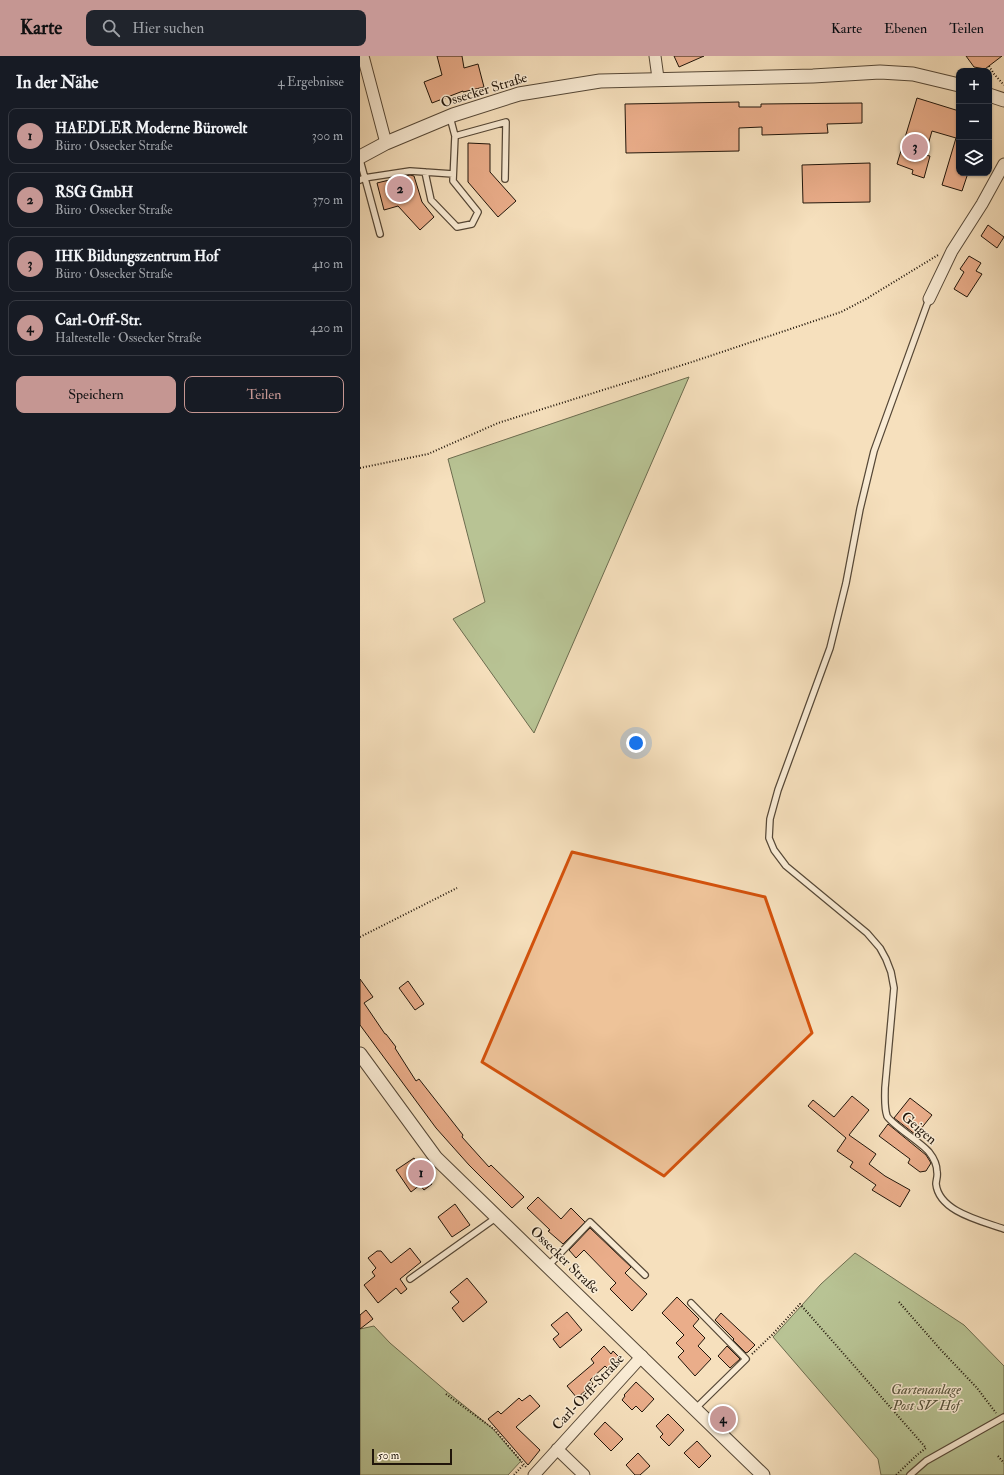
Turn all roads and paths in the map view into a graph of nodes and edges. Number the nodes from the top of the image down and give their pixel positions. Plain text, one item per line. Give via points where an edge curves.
1 (364, 56) edge
2 (655, 56) edge
3 (989, 66) dead end
4 (658, 78) junction
5 (956, 85) edge
6 (1004, 85) edge
7 (992, 96) edge
8 (1004, 100) edge
9 (450, 116) junction
10 (455, 136) junction
11 (386, 143) junction
12 (360, 157) edge
13 (360, 160) edge
14 (1004, 164) edge
15 (425, 172) junction
16 (453, 174) junction
17 (362, 179) edge
18 (505, 179) dead end
19 (380, 234) dead end
20 (952, 251) junction
21 (929, 299) joint
22 (360, 468) edge
23 (457, 888) dead end
24 (360, 937) edge
25 (360, 1054) edge
26 (497, 1217) junction
27 (1004, 1229) edge
28 (548, 1266) junction
29 (645, 1275) dead end
30 (410, 1279) dead end
31 (899, 1302) dead end
32 (690, 1303) dead end
33 (642, 1356) junction
34 (746, 1359) junction
35 (446, 1394) dead end
36 (695, 1409) junction
37 (1002, 1418) edge
38 (557, 1449) junction
39 (998, 1456) dead end
40 (1004, 1463) edge
41 (523, 1465) junction
42 (532, 1473) edge
43 (514, 1475) edge
44 (584, 1475) edge
45 (763, 1475) edge
46 (896, 1475) edge
47 (910, 1475) edge

1 - 11 street
2 - 4 street
3 - 6 path
4 - 5 street, Ossecker Straße via 894,73 913,74
4 - 9 street, Ossecker Straße via 600,81 519,94
7 - 8 street
9 - 10 lane
9 - 11 street, Ossecker Straße
10 - 16 lane
10 - 18 lane via 506,122
11 - 12 street, Ossecker Straße
13 - 17 lane
14 - 20 street
15 - 16 lane
15 - 16 lane via 431,200 456,227 472,224 478,212 454,181
15 - 17 lane via 410,171
17 - 19 lane
20 - 21 street
20 - 22 path via 945,251 841,312 685,365 498,423 428,454
21 - 27 lane, Geigen via 874,451 830,648 778,790 770,819 769,838 786,866 867,933 886,959 894,988 886,1076 885,1103 888,1117 929,1152 938,1171 937,1191 942,1198 959,1214
23 - 24 path
25 - 26 street, Ossecker Straße via 436,1158
26 - 28 street, Ossecker Straße
26 - 30 lane
28 - 29 lane via 590,1222
28 - 33 street, Ossecker Straße
31 - 37 path
32 - 34 lane
33 - 36 street, Ossecker Straße
33 - 38 street, Carl-Orff-Straße
34 - 36 lane
34 - 46 path via 800,1304 926,1448
35 - 41 path via 495,1430
36 - 45 street, Ossecker Straße
37 - 47 lane via 926,1461
38 - 42 street, Carl-Orff-Straße
38 - 44 street, Carl-Orff-Straße
39 - 40 path
41 - 42 path
41 - 43 path

